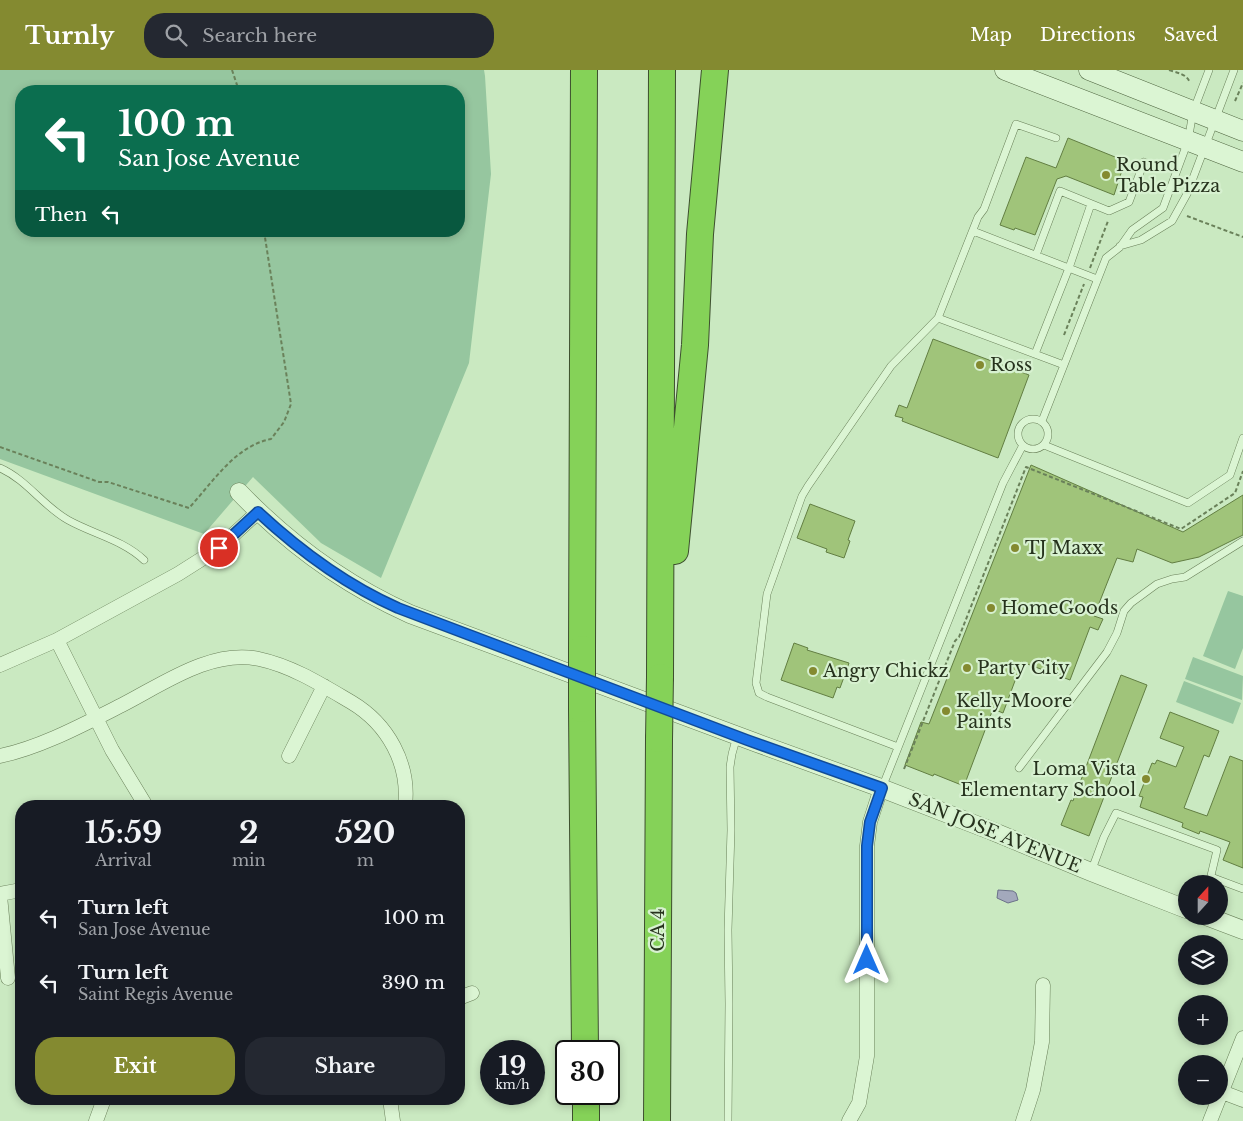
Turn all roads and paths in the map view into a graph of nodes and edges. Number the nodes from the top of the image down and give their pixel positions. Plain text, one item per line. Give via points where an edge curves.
1 (232, 70) edge
2 (584, 70) edge
3 (662, 70) edge
4 (715, 70) edge
5 (1006, 70) edge
6 (1089, 70) edge
7 (1169, 70) edge
8 (1209, 70) edge
9 (1234, 70) edge
10 (1190, 83) dead end
11 (1243, 83) edge
12 (236, 85) edge
13 (1242, 88) edge
14 (1235, 101) dead end
15 (1193, 112) junction
16 (1215, 120) junction
17 (1243, 131) edge
18 (1056, 138) dead end
19 (1196, 144) junction
20 (1144, 162) dead end
21 (1243, 162) edge
22 (1091, 204) junction
23 (1183, 214) dead end
24 (973, 230) junction
25 (265, 237) edge
26 (1243, 237) edge
27 (1120, 246) junction
28 (1036, 256) junction
29 (1069, 268) junction
30 (1098, 280) junction
31 (938, 318) junction
32 (1036, 354) junction
33 (1064, 365) junction
34 (1042, 421) junction
35 (1243, 438) edge
36 (1044, 445) junction
37 (1023, 446) junction
38 (0, 447) edge
39 (0, 468) edge
40 (1243, 471) edge
41 (239, 492) dead end
42 (258, 512) junction
43 (1243, 541) edge
44 (144, 560) dead end
45 (661, 633) junction
46 (57, 640) junction
47 (0, 666) edge
48 (324, 686) junction
49 (95, 718) junction
50 (737, 736) junction
51 (898, 747) junction
52 (0, 756) edge
53 (289, 756) dead end
54 (1019, 768) dead end
55 (904, 769) dead end
56 (882, 788) junction
57 (142, 800) edge
58 (406, 800) edge
59 (1090, 872) junction
60 (1211, 875) edge
61 (1228, 885) edge
62 (1243, 889) edge
63 (15, 891) edge
64 (0, 895) edge
65 (1178, 906) edge
66 (1228, 924) edge
67 (1243, 930) edge
68 (8, 978) dead end
69 (1043, 985) dead end
70 (472, 993) dead end
71 (465, 996) edge
72 (1243, 1038) edge
73 (586, 1040) edge
74 (1228, 1077) edge
75 (1228, 1094) edge
76 (1243, 1100) edge
77 (102, 1105) edge
78 (391, 1105) edge
79 (586, 1105) edge
80 (1217, 1105) edge
81 (96, 1121) edge
82 (393, 1121) edge
83 (586, 1121) edge
84 (657, 1121) edge
85 (728, 1121) edge
86 (849, 1121) edge
87 (1022, 1121) edge
88 (1210, 1121) edge

1 - 12 path
2 - 73 highway, bridge via 582,709
3 - 45 highway, CA 4
4 - 45 highway via 681,500 669,605
5 - 19 main road
6 - 15 main road
7 - 10 path via 1184,75
8 - 15 lane
9 - 16 lane
11 - 13 path
13 - 14 path
15 - 16 main road
15 - 19 lane
16 - 17 main road
16 - 19 lane
18 - 24 lane via 1016,124
19 - 21 main road
19 - 27 lane via 1163,208 1132,230
19 - 27 lane via 1187,194 1172,221 1141,240
20 - 22 lane via 1129,202 1109,211
22 - 28 lane via 1060,191
22 - 29 lane
23 - 26 path
24 - 28 lane
24 - 31 lane
25 - 38 path via 291,404 284,422 271,439 262,441 226,465 189,508 99,482
27 - 30 lane via 1106,258
28 - 29 lane
29 - 30 lane
29 - 32 lane
30 - 33 lane
31 - 32 lane
31 - 51 lane via 891,366 802,496 767,594 756,683 759,693 767,697
32 - 33 lane
33 - 34 lane
34 - 36 lane via 1048,432
34 - 37 lane via 1032,419 1023,423 1018,432
35 - 36 lane via 1230,475 1188,503
36 - 37 lane via 1036,449
37 - 51 lane via 1003,483
39 - 44 lane via 12,473 67,520 135,551
40 - 55 path via 1235,493 1182,528 1026,467
41 - 42 street, SAN JOSE AVENUE
42 - 46 street via 204,558
42 - 50 street, SAN JOSE AVENUE via 310,556 386,603
43 - 54 lane via 1185,577 1156,584 1131,603 1106,652
45 - 84 highway, CA 4 / CA 4, bridge
46 - 47 street
46 - 49 street
48 - 49 street via 285,666 258,658 234,657 212,661 188,671
48 - 53 street
48 - 58 street via 356,705 388,737 404,771
49 - 52 street
49 - 57 street
50 - 56 street, SAN JOSE AVENUE
50 - 85 lane via 730,767
51 - 56 lane
56 - 59 street, SAN JOSE AVENUE
56 - 86 street via 870,822 867,846 867,1056 859,1103
59 - 60 lane via 1116,813 1217,850
59 - 65 street, SAN JOSE AVENUE
61 - 62 lane
63 - 64 street
64 - 68 street
66 - 67 street
69 - 87 street via 1042,1042 1033,1090
70 - 71 street
72 - 74 street
75 - 76 street
77 - 81 street
78 - 82 street
79 - 83 highway
80 - 88 street

